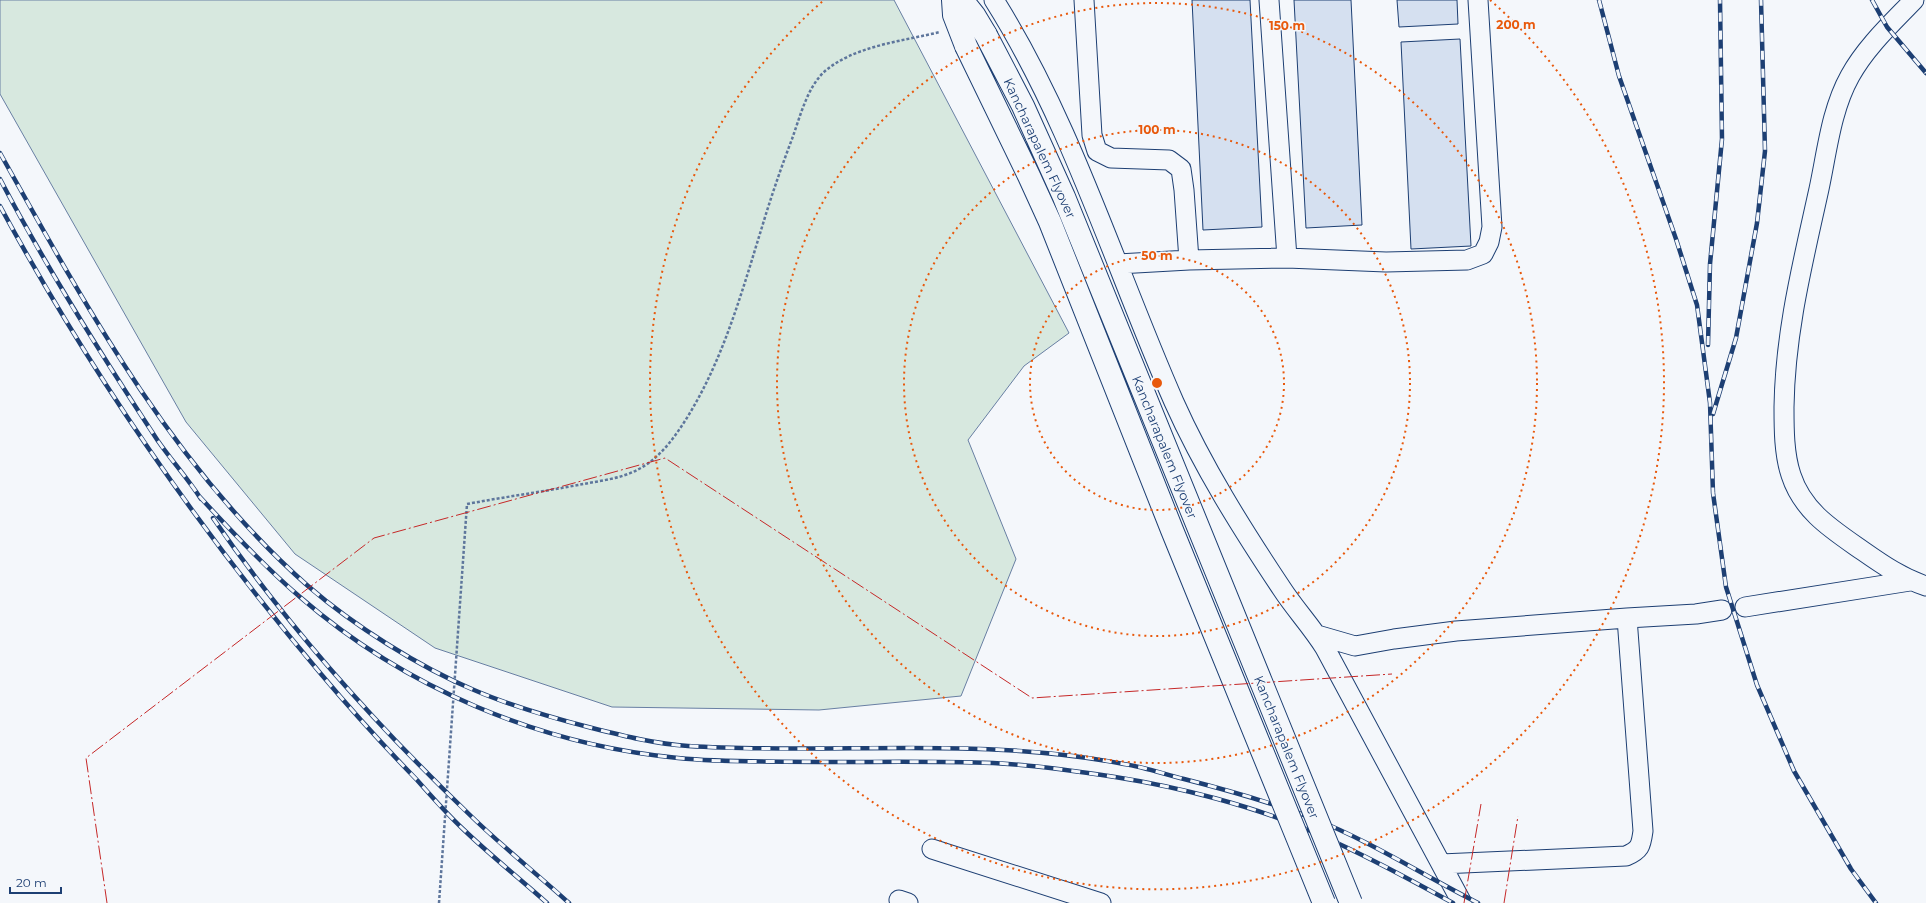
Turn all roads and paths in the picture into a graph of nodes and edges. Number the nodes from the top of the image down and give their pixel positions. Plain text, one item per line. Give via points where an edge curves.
1 (953, 0) edge
2 (962, 0) edge
3 (994, 0) edge
4 (1084, 0) edge
5 (1269, 0) edge
6 (1478, 0) edge
7 (1914, 0) edge
8 (962, 37) junction
9 (1287, 258) junction
10 (1189, 260) junction
11 (1118, 264) junction
12 (1918, 583) edge
13 (1745, 607) dead end
14 (1722, 610) dead end
15 (1627, 618) junction
16 (1317, 636) junction
17 (1355, 646) junction
18 (1337, 671) junction
19 (932, 849) dead end
20 (1441, 864) junction
21 (1077, 899) edge
22 (439, 903) edge
23 (1101, 903) edge
24 (1324, 903) edge
25 (1351, 903) edge
26 (1462, 903) edge

1 - 8 main road, Kancharapalem Flyover via 954,15
2 - 25 main road, Kancharapalem Flyover, bridge via 986,35 1023,106 1064,197
3 - 11 street via 1040,86 1079,168
4 - 10 street via 1092,135 1097,151 1111,158 1169,160 1181,169
5 - 9 street
6 - 9 street via 1492,227 1483,254 1467,260 1386,262
7 - 12 street via 1864,54 1849,77 1839,100 1794,299 1787,354 1784,427 1791,474 1802,499 1822,522 1845,540
8 - 22 path via 861,51 840,60 823,73 809,94 776,182 733,319 707,383 671,441 653,460 638,470 613,478 467,504
8 - 24 main road, Kancharapalem Flyover, bridge via 1050,222
9 - 10 street
10 - 11 street
11 - 16 street via 1174,402 1193,441 1238,520 1283,591
12 - 13 street
14 - 15 street
15 - 17 street via 1456,631
15 - 20 street via 1643,831 1637,851 1626,856
16 - 17 street
16 - 18 street
17 - 18 street
18 - 20 street
19 - 21 street
20 - 26 street
21 - 23 street

